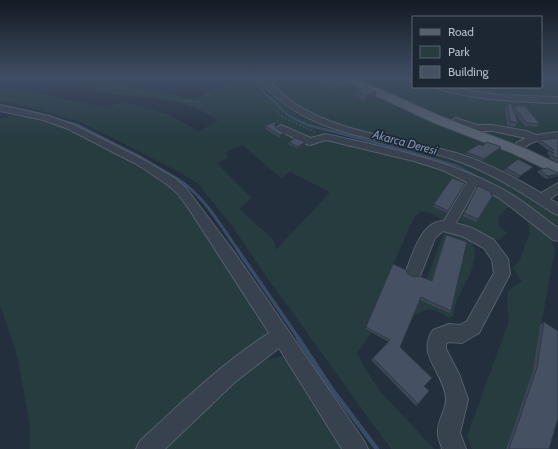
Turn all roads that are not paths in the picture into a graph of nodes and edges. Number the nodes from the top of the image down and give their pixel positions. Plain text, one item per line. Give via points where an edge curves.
1 (283, 98) edge
2 (390, 98) edge
3 (395, 98) edge
4 (491, 98) edge
5 (558, 100) edge
6 (0, 108) edge
7 (15, 111) junction
8 (0, 116) edge
9 (456, 121) dead end
10 (281, 128) dead end
11 (558, 135) edge
12 (535, 138) junction
13 (517, 148) junction
14 (558, 166) edge
15 (558, 170) edge
16 (474, 180) junction
17 (558, 187) edge
18 (541, 199) junction
19 (558, 210) edge
20 (448, 226) junction
21 (558, 236) edge
22 (414, 271) dead end
23 (281, 336) junction
24 (148, 449) edge
25 (356, 449) edge
26 (454, 449) edge

1 - 18 street via 299,111 327,123 456,156
2 - 13 main road via 436,119
3 - 13 main road
4 - 5 street
6 - 7 street
7 - 8 street
7 - 23 street via 71,127 140,162 172,182 194,206
9 - 12 street via 476,128 493,128
10 - 16 street via 310,142 326,137 417,158
11 - 12 street
12 - 13 street via 527,140
13 - 14 main road
13 - 15 main road
16 - 20 street
16 - 21 street via 502,194
17 - 18 street
18 - 19 street
20 - 22 street via 440,226 429,235
20 - 26 street via 489,244 500,258 502,274 473,328 462,334 450,333 440,336 436,342 437,351 452,381 457,399 449,432
23 - 24 street via 226,376
23 - 25 street

